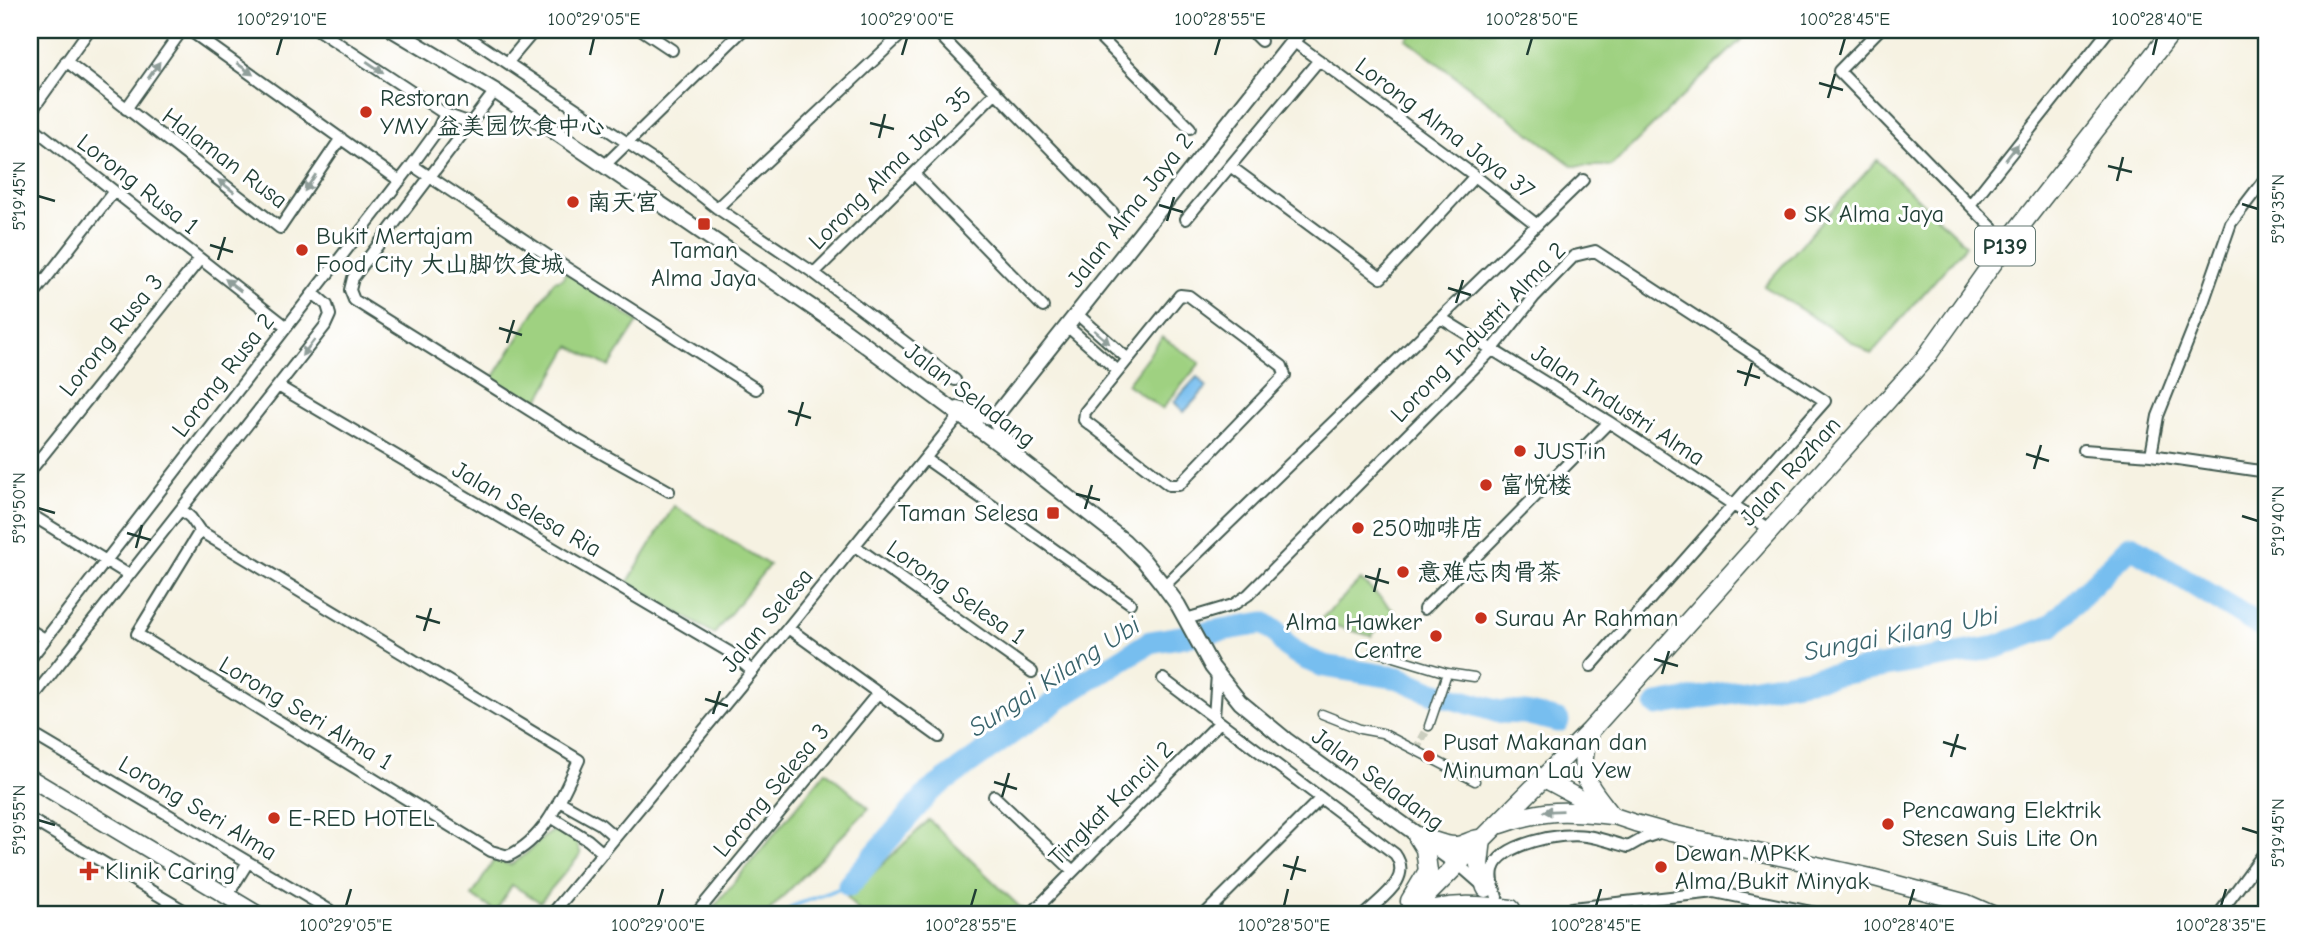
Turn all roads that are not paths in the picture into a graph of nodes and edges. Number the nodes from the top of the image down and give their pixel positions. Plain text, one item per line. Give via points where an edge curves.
1 (89, 30) edge
2 (182, 30) edge
3 (189, 30) edge
4 (318, 30) edge
5 (458, 30) edge
6 (535, 30) edge
7 (642, 30) edge
8 (743, 30) edge
9 (906, 30) edge
10 (935, 30) edge
11 (1093, 30) edge
12 (1250, 30) edge
13 (1880, 30) edge
14 (2109, 30) edge
15 (2173, 30) edge
16 (399, 31) edge
17 (1298, 35) edge
18 (1261, 41) dead end
19 (672, 50) dead end
20 (1320, 60) junction
21 (66, 61) junction
22 (508, 62) junction
23 (495, 92) junction
24 (996, 92) junction
25 (127, 109) junction
26 (30, 113) edge
27 (445, 114) junction
28 (471, 124) junction
29 (30, 125) edge
30 (1190, 128) dead end
31 (341, 138) junction
32 (628, 143) junction
33 (412, 164) junction
34 (605, 165) junction
35 (1230, 166) junction
36 (914, 174) junction
37 (1475, 176) junction
38 (2267, 176) edge
39 (430, 177) junction
40 (1583, 180) dead end
41 (400, 181) junction
42 (114, 191) junction
43 (1970, 205) junction
44 (718, 208) junction
45 (1113, 213) dead end
46 (1186, 219) dead end
47 (1537, 225) junction
48 (2007, 243) junction
49 (200, 259) junction
50 (335, 264) junction
51 (814, 273) junction
52 (353, 278) junction
53 (313, 293) junction
54 (30, 299) edge
55 (1043, 307) dead end
56 (1077, 314) junction
57 (1441, 318) junction
58 (1067, 326) junction
59 (287, 327) junction
60 (1493, 349) junction
61 (1128, 359) junction
62 (1118, 371) junction
63 (955, 380) dead end
64 (278, 386) junction
65 (756, 389) dead end
66 (941, 401) junction
67 (1825, 401) joint
68 (960, 415) junction
69 (994, 418) junction
70 (1609, 422) junction
71 (2084, 450) dead end
72 (1014, 455) junction
73 (2151, 455) junction
74 (926, 459) junction
75 (30, 471) edge
76 (2267, 472) edge
77 (669, 491) dead end
78 (1734, 504) junction
79 (181, 509) junction
80 (30, 514) edge
81 (1771, 530) junction
82 (200, 531) junction
83 (855, 545) junction
84 (106, 561) junction
85 (129, 575) junction
86 (1164, 586) junction
87 (1130, 603) dead end
88 (1424, 609) dead end
89 (1188, 623) junction
90 (788, 628) junction
91 (30, 629) edge
92 (45, 639) junction
93 (1374, 651) dead end
94 (30, 659) edge
95 (1591, 667) dead end
96 (752, 671) junction
97 (1215, 671) junction
98 (1032, 672) dead end
99 (1474, 677) dead end
100 (1446, 678) junction
101 (1163, 679) dead end
102 (878, 693) junction
103 (30, 701) edge
104 (1322, 714) dead end
105 (1217, 720) junction
106 (1429, 726) tunnel mouth
107 (1590, 731) junction
108 (939, 737) dead end
109 (39, 738) dead end
110 (30, 778) edge
111 (1542, 778) junction
112 (1475, 781) dead end
113 (994, 796) dead end
114 (1321, 798) junction
115 (559, 801) junction
116 (1611, 815) junction
117 (551, 817) junction
118 (30, 819) edge
119 (1496, 825) junction
120 (1665, 831) junction
121 (1418, 836) junction
122 (615, 837) junction
123 (1482, 839) junction
124 (2267, 849) edge
125 (603, 853) junction
126 (248, 862) junction
127 (1458, 864) junction
128 (1073, 871) junction
129 (1491, 892) junction
130 (227, 896) junction
131 (1515, 911) edge
132 (1577, 911) edge
133 (1798, 912) edge
134 (190, 914) edge
135 (257, 914) edge
136 (336, 914) edge
137 (553, 914) edge
138 (696, 914) edge
139 (1031, 914) edge
140 (1205, 914) edge
141 (1365, 914) edge
142 (1406, 914) edge
143 (1416, 914) edge
144 (1821, 914) edge
145 (1992, 914) edge
146 (2219, 914) edge

1 - 21 street
25 -> 2 street, Halaman Rusa
3 -> 31 street
4 -> 27 street
5 - 22 street, Jalan Seladang
6 - 22 street
7 - 19 street
8 - 32 street
9 - 44 street
10 - 24 street
11 - 30 street
12 - 18 street
13 - 43 street via 1839,71
43 -> 14 street
15 - 48 main road, Jalan Rozhan / P139
16 - 23 street, Jalan Seladang
17 - 20 street, Lorong Alma Jaya 37
17 - 56 street, Jalan Alma Jaya 2
20 - 35 street
20 - 37 street, Lorong Alma Jaya 37
21 - 25 street, Halaman Rusa
21 - 26 street
22 - 32 street, Jalan Seladang
23 - 28 street
23 - 34 street, Jalan Seladang
24 - 36 street, Lorong Alma Jaya 35
24 - 45 street
31 -> 25 street, Halaman Rusa via 280,228
27 - 28 street
27 - 33 street, Lorong Rusa 2
28 - 39 street
29 - 42 street, Lorong Rusa 1
31 - 41 street
32 - 34 street
32 - 44 street, Jalan Seladang
33 - 39 street
33 - 41 street, Lorong Rusa 2
34 - 66 street, Jalan Seladang
35 - 37 street via 1381,278
35 - 46 street
36 - 51 street, Lorong Alma Jaya 35
36 - 55 street
37 - 47 street, Lorong Alma Jaya 37
38 - 73 street via 2231,223 2158,416
39 - 52 street
39 - 65 street
40 - 47 street
41 - 50 street, Lorong Rusa 2
42 - 49 street, Lorong Rusa 1
42 - 54 street
43 - 48 street
44 - 51 street, Jalan Seladang
47 - 57 street
48 - 81 main road, Jalan Rozhan / P139 via 1926,357
59 -> 49 street, Lorong Rusa 1
49 - 75 street, Lorong Rusa 3
50 - 52 street
50 - 53 street, Lorong Rusa 2
51 - 63 street, Jalan Seladang
52 - 77 street via 354,300 574,438
53 - 59 street, Lorong Rusa 2
53 -> 64 street via 327,305 330,315
56 - 58 street, Jalan Alma Jaya 2
56 -> 61 street
57 - 60 street, Jalan Industri Alma
57 - 86 street
58 - 62 street
58 - 69 street, Jalan Alma Jaya 2
59 - 84 street, Lorong Rusa 2
60 - 67 street, Lorong Industri Alma 2 via 1574,256 1595,251
60 - 70 street, Jalan Industri Alma
60 - 89 street, Lorong Industri Alma 2 via 1248,596
61 - 62 street
61 - 62 street via 1180,295 1189,296 1282,366 1284,375 1179,485 1169,485 1084,420 1085,411
64 - 79 street
64 - 96 street, Jalan Selesa Ria via 731,653
66 - 68 street, Jalan Seladang
66 - 69 street
67 - 78 street, Jalan Rozhan
68 - 72 street, Jalan Seladang
68 - 74 street, Jalan Selesa
69 - 72 street
70 - 78 street, Jalan Industri Alma
70 - 88 street
71 - 73 street
72 - 86 street, Jalan Seladang via 1124,541
73 - 76 street
74 - 83 street, Jalan Selesa
74 - 87 street
78 - 81 street, Jalan Industri Alma
78 - 95 street, Jalan Rozhan
79 - 82 street
79 - 85 street
80 - 84 street
81 - 107 main road, Jalan Rozhan / P139
82 - 115 street via 579,760
82 - 117 street, Lorong Seri Alma 1 via 137,635 491,851 508,856 521,850
83 - 90 street, Jalan Selesa
83 - 98 street, Lorong Selesa 1
84 - 85 street
84 - 92 street, Lorong Rusa 2
85 - 103 street
86 - 89 street, Jalan Seladang
89 - 97 street, Jalan Seladang
90 - 96 street, Jalan Selesa
90 - 102 street
91 - 92 street
92 - 94 street, Lorong Rusa 2
93 - 100 street
96 - 122 street, Jalan Selesa
97 - 105 street
97 - 121 street, Jalan Seladang via 1240,702 1272,729
99 - 100 street
100 - 106 street
101 - 105 street
102 - 108 street
102 - 138 street, Lorong Selesa 3
104 - 112 street via 1382,733
105 - 114 street
105 - 128 street, Tingkat Kancil 2
107 - 111 main road, Jalan Rozhan / P139
107 - 116 main road via 1583,754 1584,775
109 - 126 street, Lorong Seri Alma
110 - 130 main road
111 - 116 main road
111 - 119 main road, Jalan Rozhan / P139
113 - 128 street
114 - 140 street
114 - 141 street via 1395,854 1402,867 1396,883
115 - 117 street
115 - 122 street
116 -> 119 main road via 1540,812
116 - 120 main road
117 - 125 street
118 - 134 street
119 - 123 main road, Jalan Rozhan / P139
120 - 129 street via 1628,847 1584,835 1556,835 1531,842 1498,860
120 - 145 main road via 1871,877
121 - 123 main road via 1448,846
121 - 127 street, Jalan Seladang
121 - 142 main road via 1428,871
122 - 125 street, Jalan Selesa
123 - 127 main road, Jalan Rozhan / P139
123 - 129 main road via 1479,865
124 - 146 street
125 - 137 street, Jalan Selesa
126 - 130 street
126 - 136 street, Lorong Seri Alma
127 - 129 street
127 - 142 main road, Jalan Rozhan / P139
128 - 139 street, Tingkat Kancil 2
129 - 131 street
130 - 135 main road
131 - 143 main road via 1461,905
132 - 133 street via 1715,892
133 - 144 street

